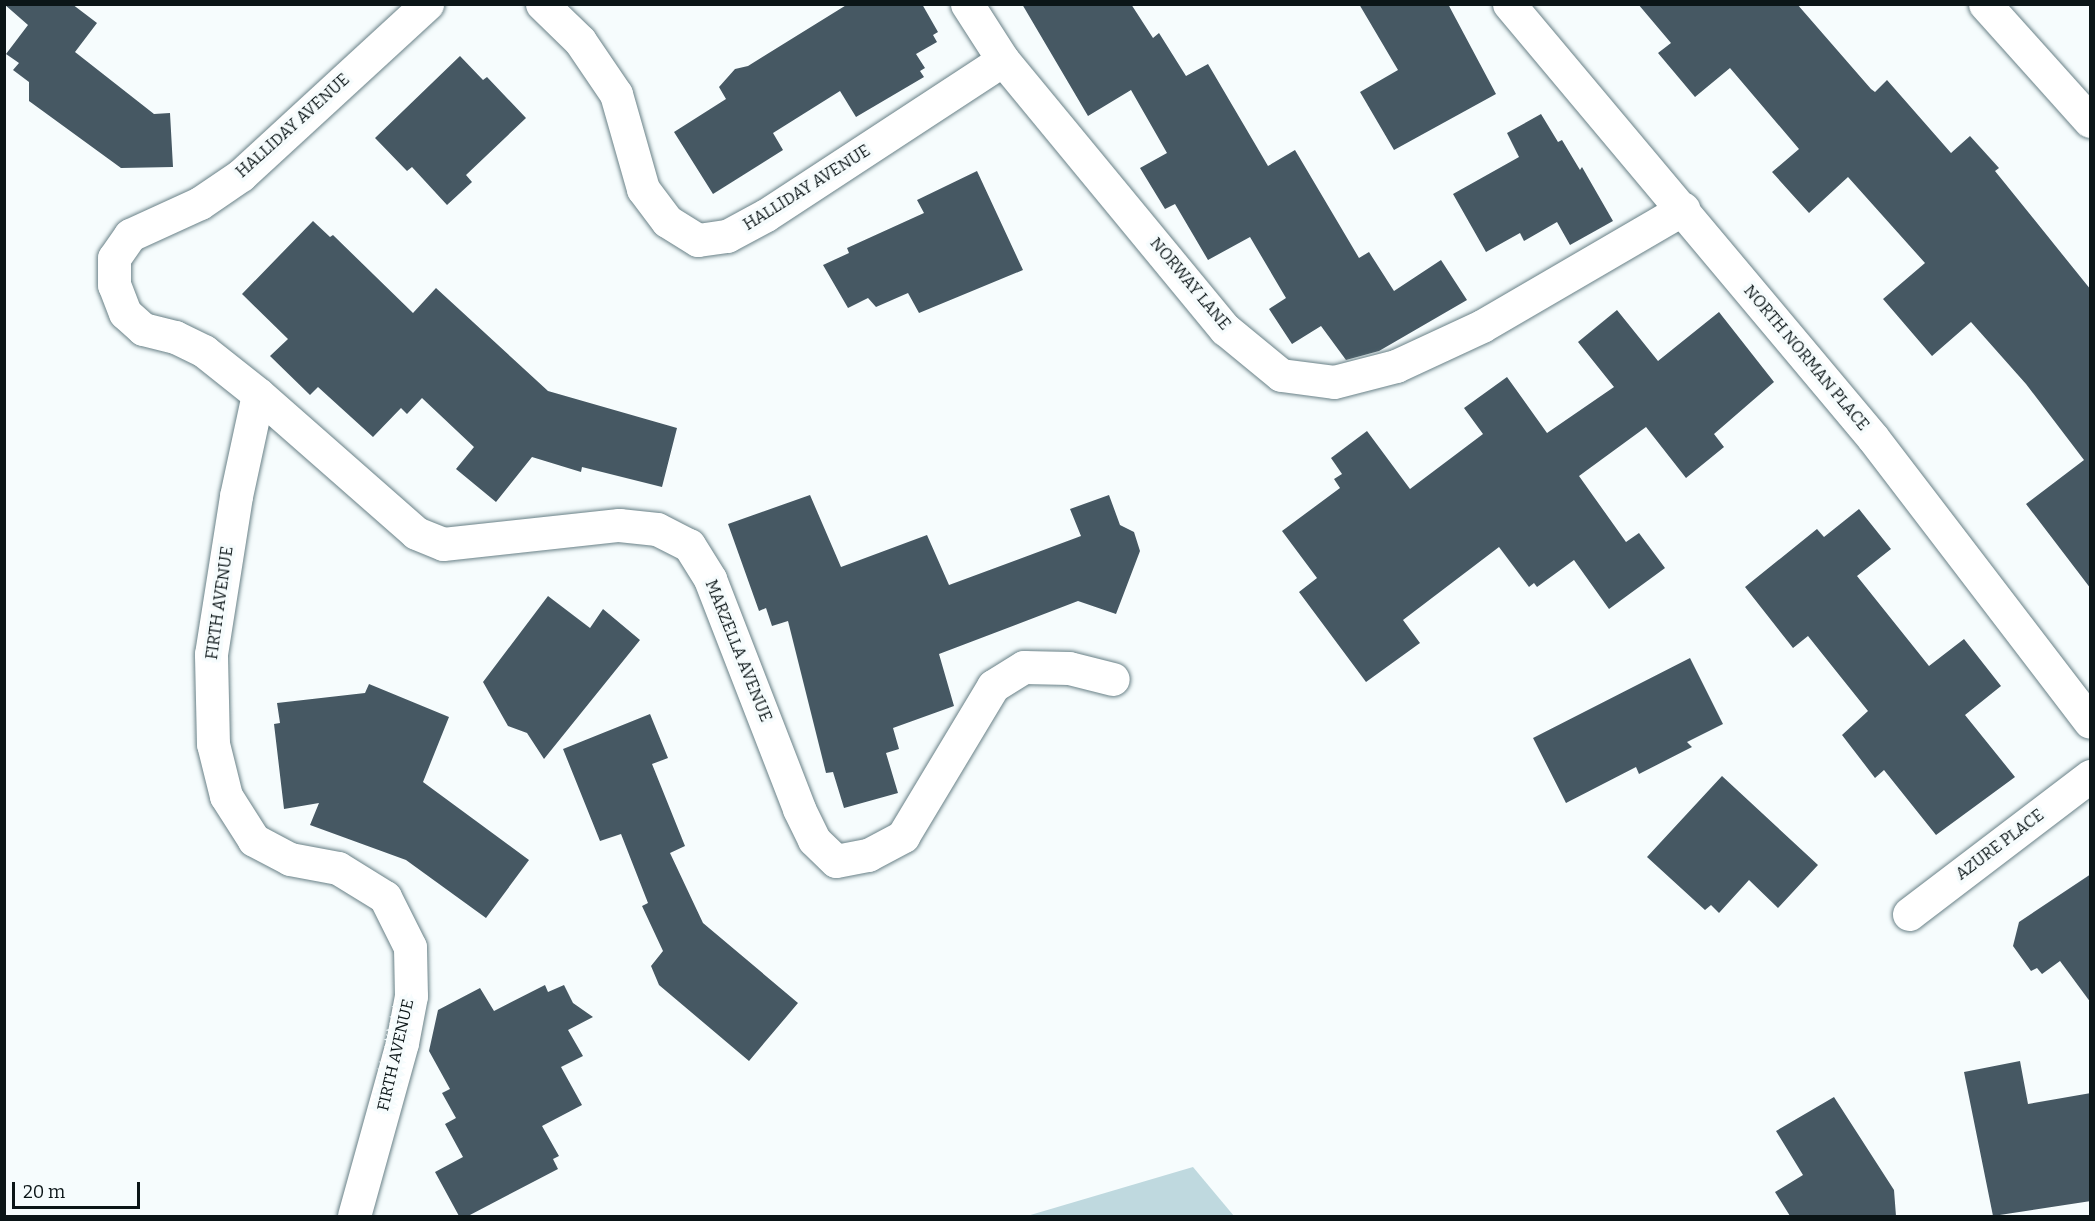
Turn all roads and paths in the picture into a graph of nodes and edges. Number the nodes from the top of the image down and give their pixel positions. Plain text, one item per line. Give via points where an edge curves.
1 (427, 4) edge
2 (542, 4) edge
3 (967, 4) edge
4 (1509, 4) edge
5 (1985, 4) edge
6 (1003, 60) junction
7 (2091, 121) edge
8 (1683, 209) junction
9 (258, 394) junction
10 (1113, 679) dead end
11 (2091, 722) edge
12 (2091, 776) edge
13 (1909, 914) dead end
14 (354, 1216) edge

1 - 9 street, HALLIDAY AVENUE via 241,175 200,203 130,235 114,258 114,285 124,314 143,329 175,336 204,351
2 - 6 street, HALLIDAY AVENUE via 580,40 616,94 643,189 667,221 698,240 727,236 766,215
3 - 6 street, NORWAY LANE
4 - 8 street, NORTH NORMAN PLACE
5 - 7 street
6 - 8 street, NORWAY LANE via 1225,328 1281,375 1334,382 1396,366 1482,326
8 - 11 street, NORTH NORMAN PLACE via 1873,438
9 - 10 street, MARZELLA AVENUE via 416,533 443,544 619,525 657,529 689,545 710,579 809,830 836,861 868,855 903,836 993,686 1024,667 1068,668
9 - 14 street, FIRTH AVENUE via 236,496 211,654 213,744 226,796 254,840 290,859 338,868 385,897 410,947 411,996 402,1043
12 - 13 street, AZURE PLACE

